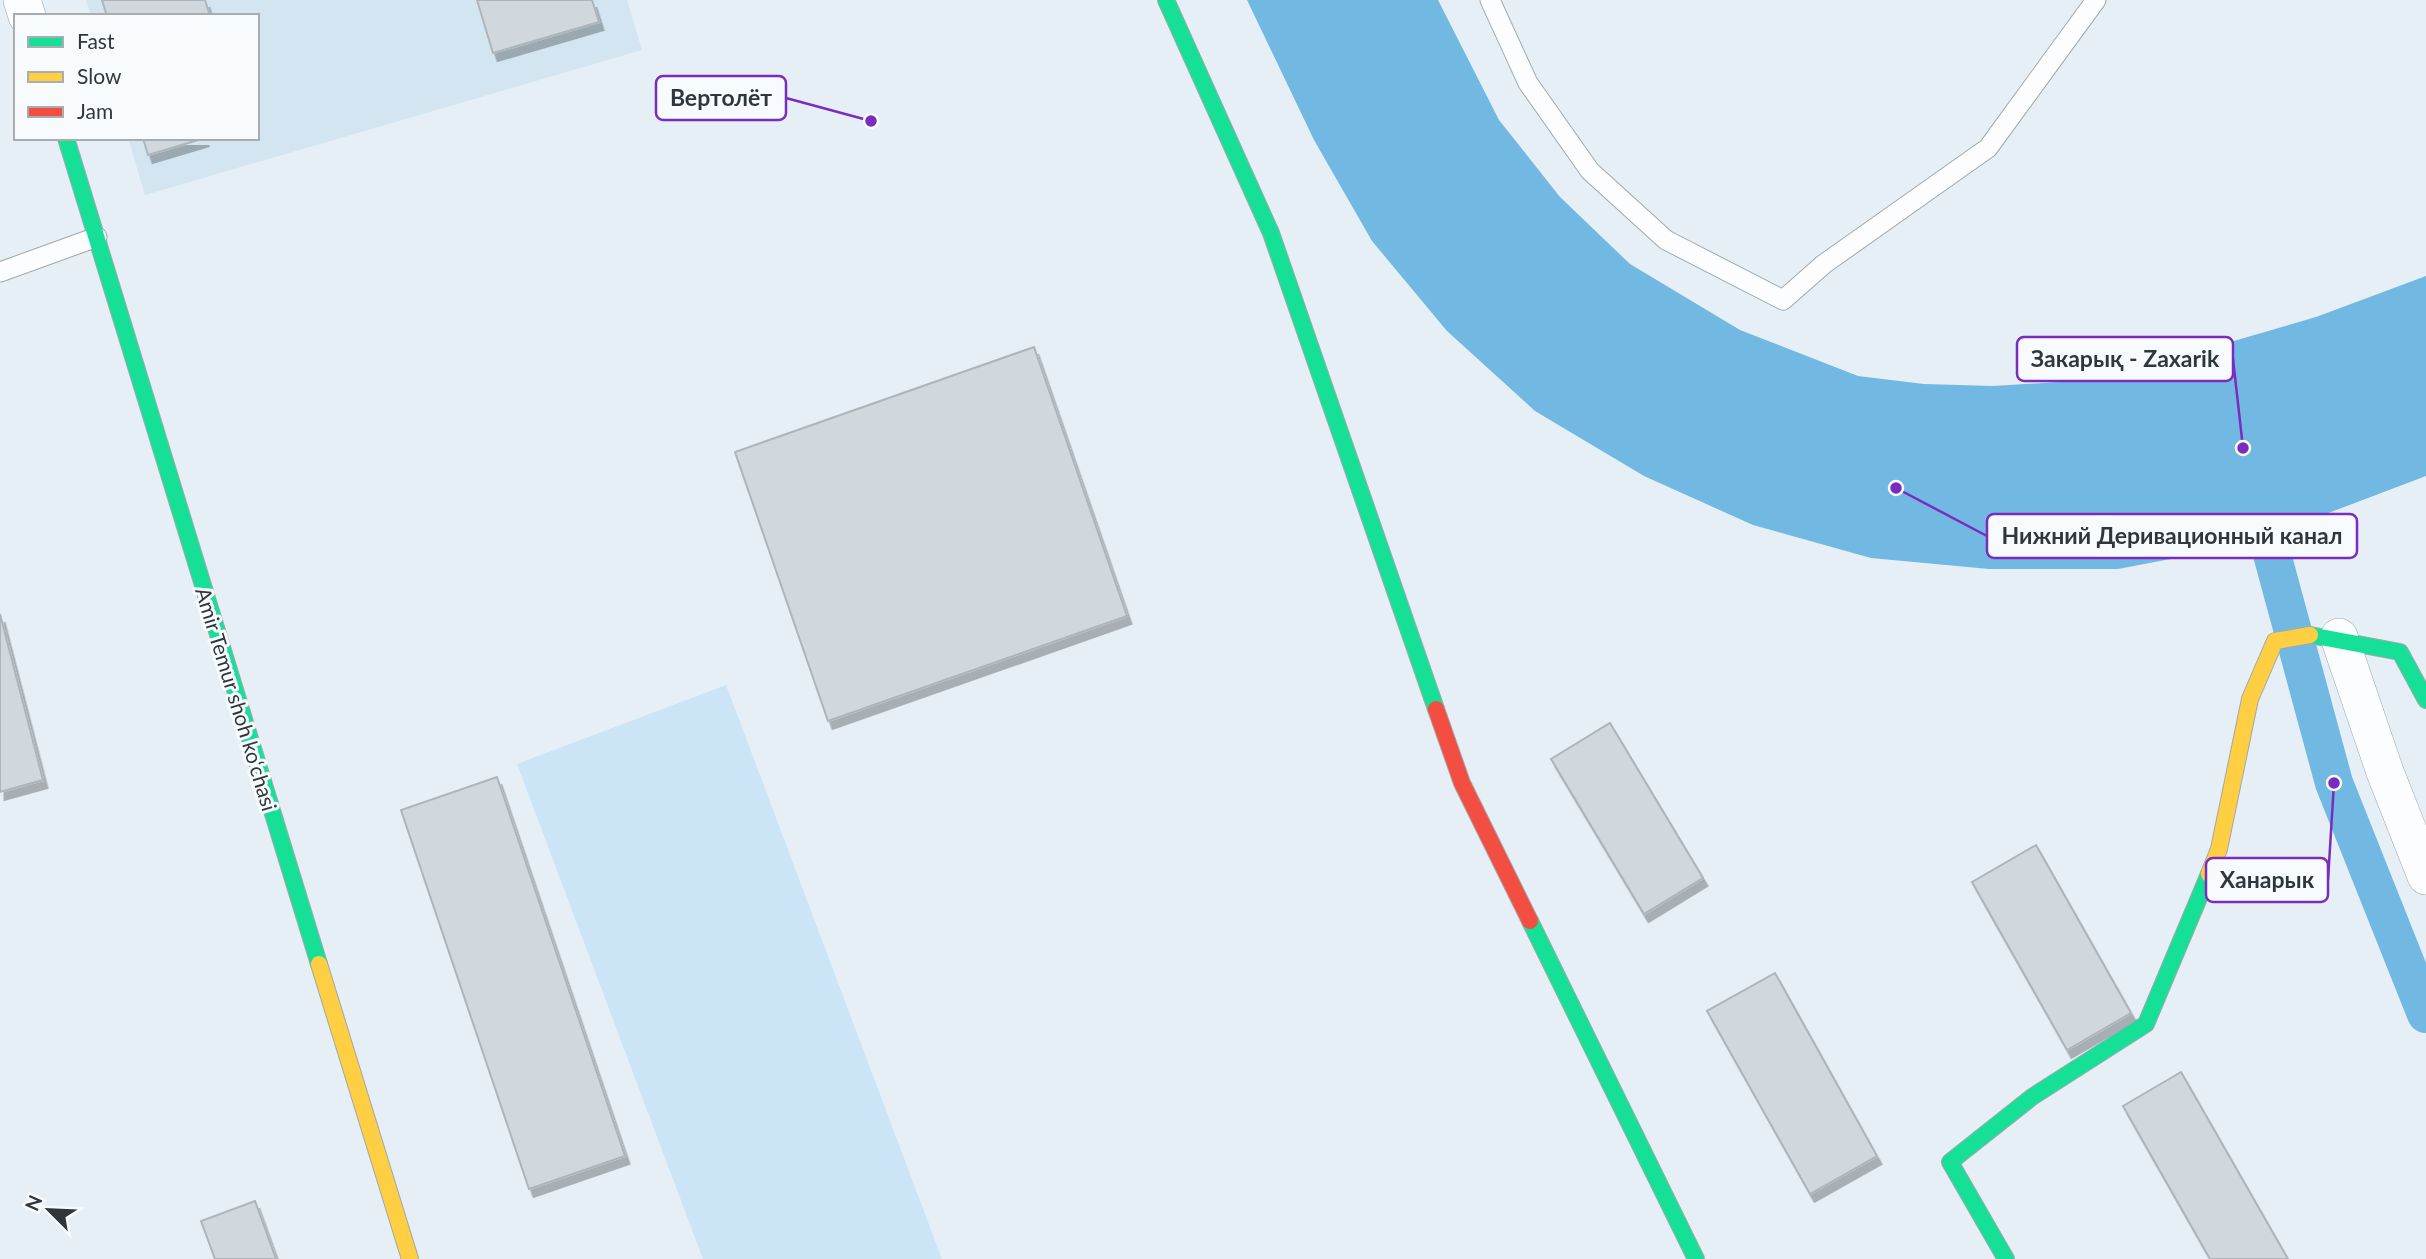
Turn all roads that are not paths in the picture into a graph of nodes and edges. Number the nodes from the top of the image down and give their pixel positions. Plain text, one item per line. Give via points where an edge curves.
1 (1166, 0) edge
2 (1490, 0) edge
3 (2095, 0) edge
4 (67, 140) edge
5 (97, 237) junction
6 (0, 272) edge
7 (2327, 635) junction
8 (2426, 699) edge
9 (2426, 876) edge
10 (410, 1259) edge
11 (1696, 1259) edge
12 (2006, 1259) edge

1 - 11 street via 1271,233 1462,783
2 - 3 lane via 1528,83 1590,171 1666,240 1783,300 1824,264 1988,148
4 - 5 street, Amir Temur shoh ko‘chasi
5 - 6 lane
5 - 10 street, Amir Temur shoh ko‘chasi
7 - 8 street via 2400,652
7 - 9 street
7 - 12 street via 2275,641 2250,699 2219,849 2146,1024 2032,1097 1950,1162

